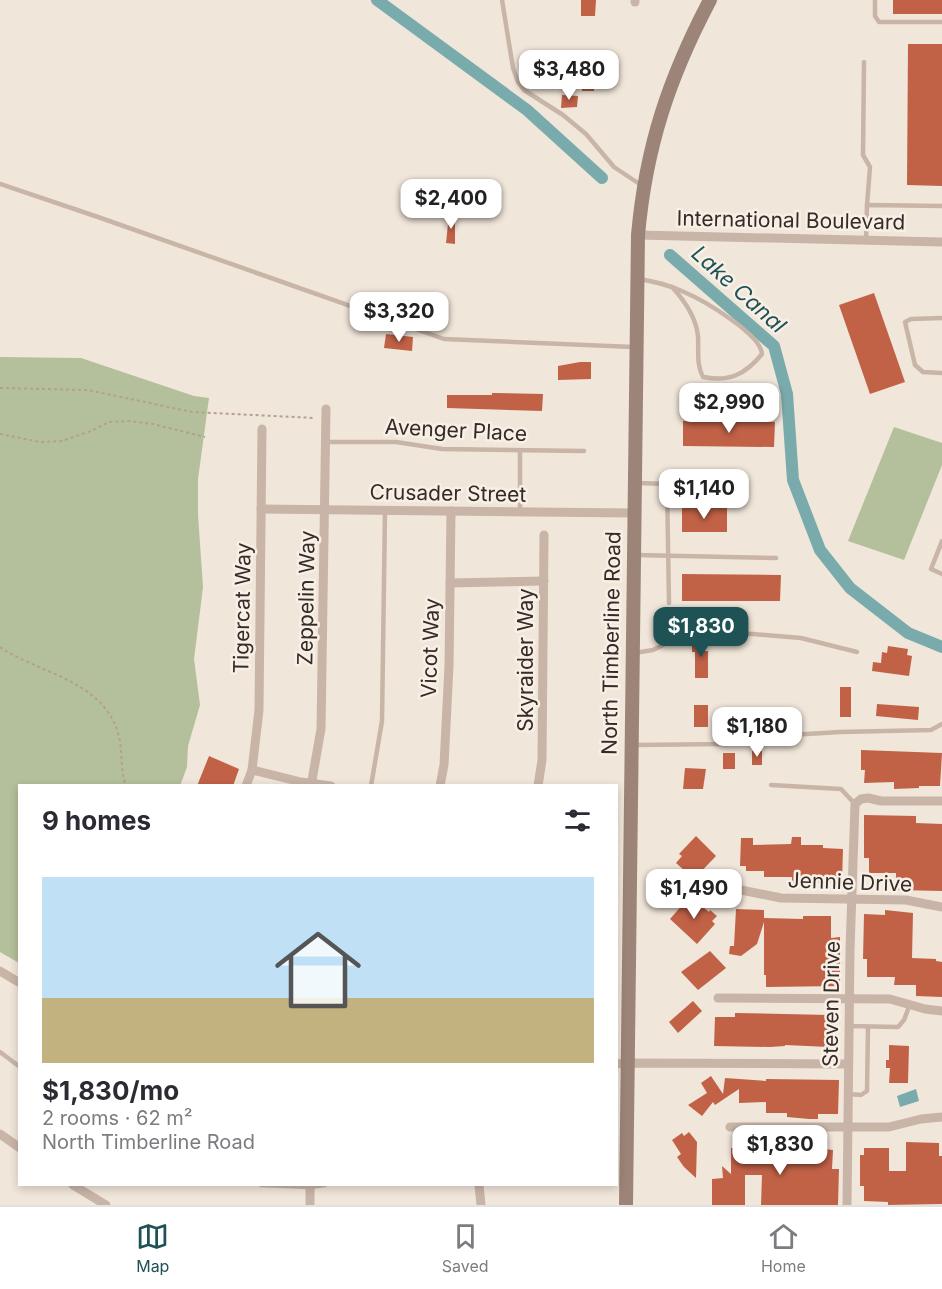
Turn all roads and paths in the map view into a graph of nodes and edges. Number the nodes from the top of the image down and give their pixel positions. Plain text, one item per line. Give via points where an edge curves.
1 (501, 0) edge
2 (710, 0) edge
3 (875, 0) edge
4 (942, 22) edge
5 (864, 62) dead end
6 (0, 184) edge
7 (644, 187) junction
8 (867, 205) junction
9 (942, 206) edge
10 (638, 235) junction
11 (866, 240) junction
12 (942, 242) edge
13 (637, 279) junction
14 (672, 287) junction
15 (942, 318) edge
16 (636, 347) junction
17 (942, 373) edge
18 (0, 388) edge
19 (326, 409) dead end
20 (315, 418) dead end
21 (262, 429) dead end
22 (0, 434) edge
23 (205, 436) dead end
24 (326, 442) junction
25 (520, 451) junction
26 (584, 451) dead end
27 (634, 483) junction
28 (261, 509) junction
29 (326, 510) junction
30 (385, 511) junction
31 (451, 511) junction
32 (520, 512) junction
33 (634, 513) junction
34 (544, 535) dead end
35 (942, 540) edge
36 (633, 555) junction
37 (668, 556) junction
38 (776, 558) dead end
39 (942, 574) edge
40 (544, 581) junction
41 (450, 583) junction
42 (669, 603) dead end
43 (0, 647) edge
44 (857, 652) dead end
45 (632, 653) junction
46 (942, 724) edge
47 (631, 745) junction
48 (252, 770) junction
49 (126, 784) edge
50 (247, 784) edge
51 (311, 784) edge
52 (371, 784) edge
53 (440, 784) edge
54 (538, 784) edge
55 (771, 785) dead end
56 (942, 801) edge
57 (855, 804) junction
58 (721, 886) dead end
59 (851, 899) junction
60 (942, 907) edge
61 (0, 971) edge
62 (18, 982) edge
63 (718, 998) dead end
64 (849, 998) junction
65 (910, 1004) junction
66 (942, 1011) edge
67 (849, 1026) junction
68 (868, 1027) junction
69 (0, 1052) edge
70 (620, 1062) edge
71 (848, 1064) junction
72 (18, 1066) edge
73 (848, 1094) junction
74 (942, 1117) edge
75 (730, 1127) dead end
76 (848, 1127) junction
77 (0, 1134) edge
78 (18, 1147) edge
79 (74, 1186) edge
80 (93, 1186) edge
81 (310, 1186) edge
82 (479, 1186) edge
83 (88, 1196) junction
84 (106, 1205) edge
85 (310, 1205) edge
86 (481, 1205) edge
87 (626, 1205) edge
88 (847, 1205) edge

1 - 7 lane via 513,68 524,90 563,115 586,134 614,167
2 - 7 main road, North Timberline Road via 685,47 668,91
3 - 4 lane via 879,22
5 - 8 lane via 863,155 870,167
6 - 16 lane via 444,339
7 - 10 main road, North Timberline Road
8 - 9 lane
8 - 11 lane
10 - 11 street, International Boulevard
10 - 13 main road, North Timberline Road
11 - 12 street, International Boulevard
13 - 14 lane
13 - 16 main road, North Timberline Road
14 - 14 lane via 724,315 751,336 762,354 731,378 720,381 703,377 698,369 698,333 691,314
15 - 17 lane via 905,322 915,365 923,372
16 - 27 main road, North Timberline Road
18 - 20 path via 88,390 192,412
19 - 24 street, Zeppelin Way
21 - 28 street, Tigercat Way
22 - 23 path via 40,442 62,441 109,422 129,421
24 - 25 lane, Avenger Place via 396,442 442,449
24 - 29 street, Zeppelin Way
25 - 26 lane, Avenger Place
25 - 32 lane
27 - 33 main road, North Timberline Road
27 - 37 lane via 667,484
28 - 29 street, Crusader Street
28 - 48 street, Tigercat Way via 259,710
29 - 30 street, Crusader Street
29 - 51 street, Zeppelin Way via 321,729
30 - 31 street, Crusader Street
30 - 52 lane via 382,721
31 - 32 street, Crusader Street
31 - 41 street, Vicot Way
32 - 33 street, Crusader Street
33 - 36 main road, North Timberline Road
34 - 40 street, Skyraider Way
35 - 39 lane via 931,569
36 - 37 lane
36 - 45 main road, North Timberline Road
37 - 38 lane
37 - 42 lane
40 - 41 street
40 - 54 street, Skyraider Way via 542,760
41 - 53 street, Vicot Way via 445,754
43 - 49 path via 80,686 100,702 120,737
44 - 45 lane via 801,638 707,633 681,636 653,650
45 - 47 main road, North Timberline Road
46 - 47 lane via 931,730 774,736 727,744
47 - 70 main road, North Timberline Road
48 - 50 street, Tigercat Way
48 - 51 street
55 - 57 lane via 841,789
56 - 57 street via 868,798
57 - 59 street, Steven Drive
58 - 59 street, Jennie Drive via 781,898
59 - 60 street, Jennie Drive via 906,900
59 - 64 street, Steven Drive
61 - 62 street
63 - 64 street
64 - 65 street via 900,1000
64 - 67 street, Steven Drive
65 - 66 street
65 - 68 lane via 898,1027
67 - 68 lane
67 - 71 street, Steven Drive
68 - 73 lane via 867,1091 861,1095
69 - 72 lane
70 - 71 street
70 - 87 main road, North Timberline Road
71 - 73 street, Steven Drive
73 - 76 street, Steven Drive
74 - 76 street via 889,1127
75 - 76 street
76 - 88 street, Steven Drive
77 - 78 street
79 - 83 street
80 - 83 street
81 - 85 street
82 - 86 street
83 - 84 street

